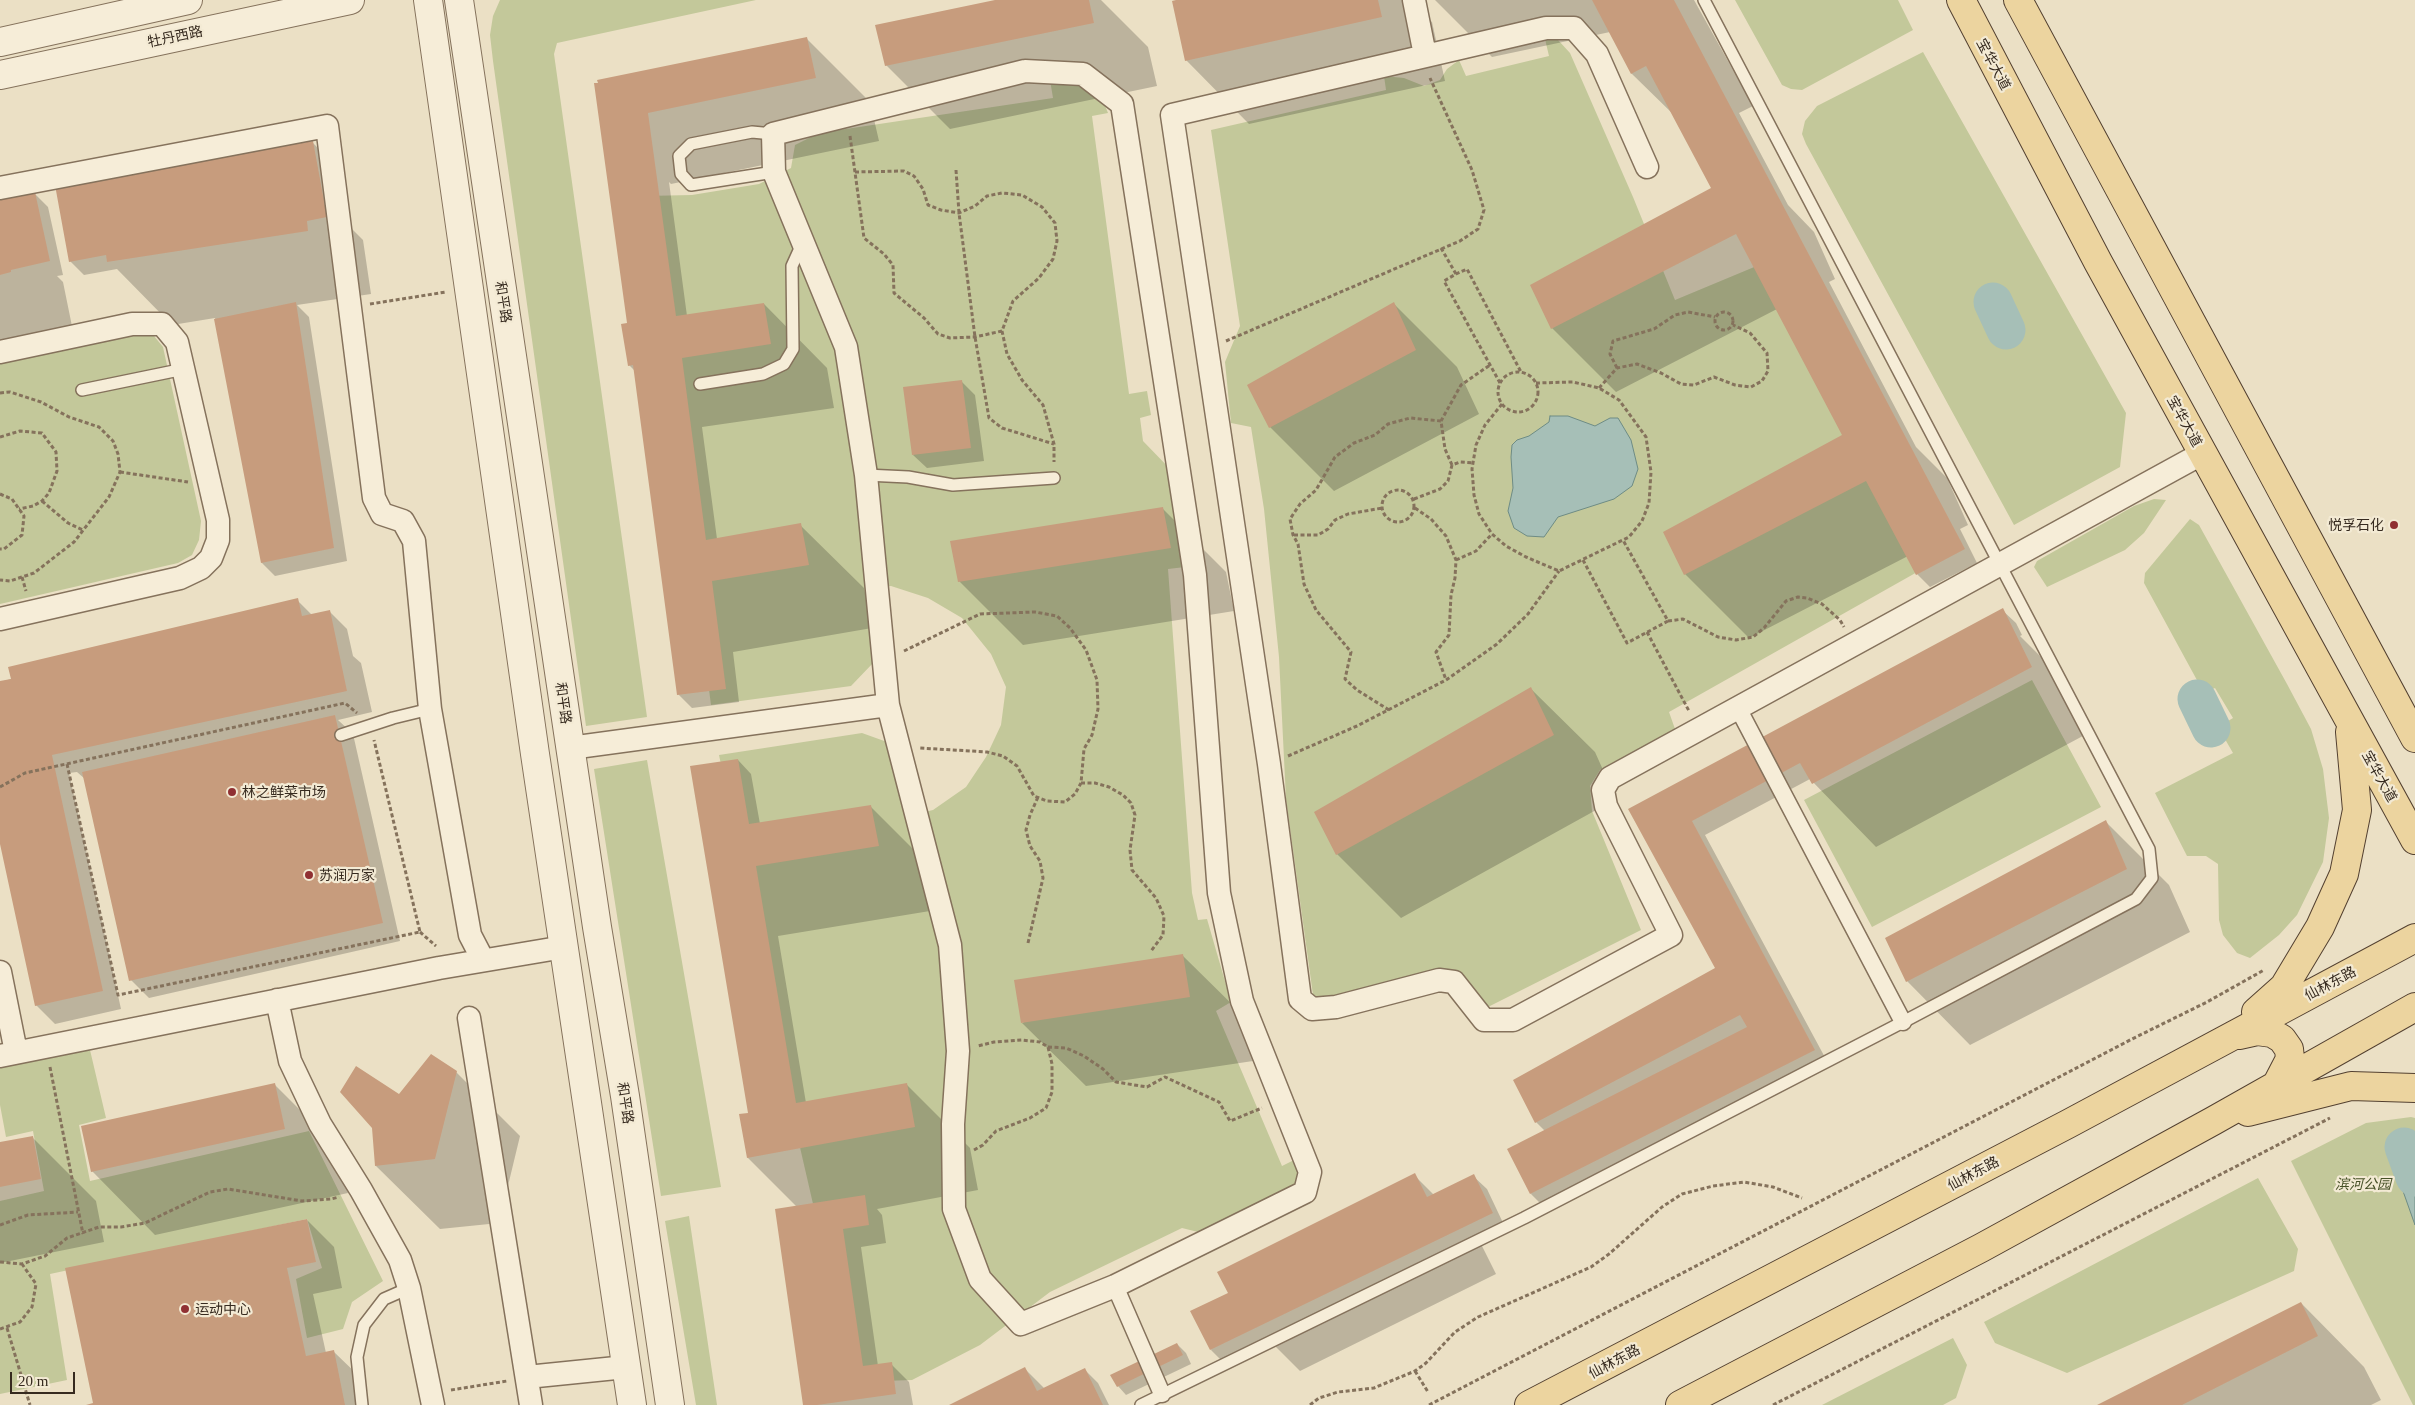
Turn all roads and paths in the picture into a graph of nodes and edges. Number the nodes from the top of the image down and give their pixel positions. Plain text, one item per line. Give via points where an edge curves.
1 (188, 0) edge
2 (350, 0) edge
3 (428, 0) edge
4 (460, 0) edge
5 (1414, 0) edge
6 (1704, 0) edge
7 (1961, 0) edge
8 (2018, 0) edge
9 (0, 42) edge
10 (1425, 55) junction
11 (0, 75) edge
12 (847, 116) junction
13 (773, 134) junction
14 (1647, 167) dead end
15 (956, 170) dead end
16 (774, 172) junction
17 (855, 172) junction
18 (0, 188) edge
19 (959, 212) junction
20 (802, 244) junction
21 (1442, 248) junction
22 (1456, 274) junction
23 (446, 292) dead end
24 (350, 307) junction
25 (1715, 317) junction
26 (1733, 325) junction
27 (1002, 332) junction
28 (975, 337) junction
29 (1207, 349) junction
30 (0, 352) edge
31 (1490, 365) junction
32 (1617, 368) junction
33 (184, 369) junction
34 (1521, 372) junction
35 (1500, 383) junction
36 (1536, 383) junction
37 (700, 384) dead end
38 (1599, 388) junction
39 (82, 390) dead end
40 (0, 393) edge
41 (1502, 404) junction
42 (1440, 420) junction
43 (0, 437) edge
44 (1054, 444) junction
45 (2203, 453) junction
46 (1473, 463) junction
47 (1452, 465) junction
48 (120, 472) junction
49 (866, 475) junction
50 (1054, 478) joint
51 (209, 480) junction
52 (0, 494) edge
53 (1414, 499) junction
54 (42, 501) junction
55 (19, 508) junction
56 (1382, 508) junction
57 (1415, 508) junction
58 (83, 530) junction
59 (1492, 534) junction
60 (1293, 536) junction
61 (1623, 540) junction
62 (0, 549) edge
63 (1456, 560) junction
64 (1583, 560) junction
65 (1999, 564) junction
66 (1559, 571) junction
67 (0, 580) edge
68 (0, 619) edge
69 (1668, 621) junction
70 (1647, 632) junction
71 (1853, 644) junction
72 (884, 661) junction
73 (1446, 680) junction
74 (888, 705) junction
75 (1738, 708) junction
76 (430, 709) junction
77 (1389, 710) junction
78 (2349, 720) junction
79 (370, 725) junction
80 (1698, 730) junction
81 (341, 734) dead end
82 (2415, 738) edge
83 (900, 747) junction
84 (570, 748) junction
85 (67, 764) junction
86 (1269, 764) junction
87 (1081, 783) junction
88 (0, 788) edge
89 (1038, 797) junction
90 (2415, 840) edge
91 (2415, 938) edge
92 (1028, 942) dead end
93 (564, 947) junction
94 (1151, 951) dead end
95 (482, 960) junction
96 (2268, 967) dead end
97 (0, 972) edge
98 (277, 1000) junction
99 (2415, 1007) edge
100 (469, 1018) dead end
101 (1903, 1022) junction
102 (2230, 1037) junction
103 (46, 1047) junction
104 (1048, 1047) junction
105 (958, 1051) junction
106 (8, 1054) edge
107 (2276, 1086) junction
108 (2415, 1088) edge
109 (1281, 1098) junction
110 (2334, 1116) dead end
111 (2213, 1121) junction
112 (954, 1149) junction
113 (362, 1190) junction
114 (1802, 1198) dead end
115 (78, 1212) junction
116 (0, 1225) edge
117 (83, 1234) junction
118 (0, 1262) edge
119 (22, 1264) junction
120 (1115, 1286) junction
121 (408, 1288) junction
122 (7, 1328) junction
123 (0, 1329) edge
124 (626, 1367) junction
125 (1415, 1371) junction
126 (528, 1377) junction
127 (1428, 1392) dead end
128 (1162, 1394) junction
129 (432, 1399) edge
130 (30, 1405) edge
131 (362, 1405) edge
132 (531, 1405) edge
133 (632, 1405) edge
134 (670, 1405) edge
135 (1141, 1405) edge
136 (1310, 1405) edge
137 (1429, 1405) edge
138 (1529, 1405) edge
139 (1680, 1405) edge
140 (1773, 1405) edge

1 - 9 street
2 - 11 street, 牡丹西路
3 - 93 street
4 - 84 street, 和平路
5 - 10 street
6 - 65 lane
7 - 45 main road, 宝华大道 via 2098,262
8 - 82 main road
10 - 14 street via 1546,28 1574,28 1597,54
10 - 21 path via 1431,80 1472,170 1484,210 1478,229
10 - 29 street via 1172,115
12 - 13 street
12 - 17 path
12 - 109 street via 1025,71 1084,74 1122,104 1195,575 1219,893 1242,1001
13 - 16 street
13 - 16 lane via 752,132 691,144 679,156 681,174 691,184
15 - 19 path
16 - 20 street
17 - 19 path via 904,171 914,176 928,205
17 - 28 path via 864,238 893,265 894,293 938,334 950,338
18 - 24 street via 327,126
19 - 27 path via 975,206 987,196 1002,193 1022,195 1042,207 1055,223 1057,241 1053,258 1039,278 1013,301
19 - 28 path
20 - 37 lane via 792,266 793,349 784,364 762,374
20 - 49 street via 846,347
21 - 22 path
21 - 29 path
22 - 31 path via 1444,281
22 - 34 path via 1467,269
23 - 24 path
24 - 76 street via 374,498 382,514 403,521 414,541
25 - 26 path via 1718,328 1723,330
25 - 26 path via 1725,311 1734,318
25 - 32 path via 1688,312 1675,315 1654,329 1613,341 1610,354
26 - 32 path via 1750,333 1767,353 1768,371 1762,381 1751,387 1714,377 1694,385 1681,384 1637,364
27 - 28 path
27 - 44 path via 1007,354 1043,406
28 - 44 path via 989,418 1002,428
29 - 86 street
30 - 33 street via 132,324 162,324 178,342
31 - 35 path
31 - 42 path via 1461,385
32 - 38 path
33 - 39 lane
33 - 51 street
34 - 35 path via 1512,372
34 - 36 path
35 - 41 path via 1498,397
36 - 38 path via 1573,382
36 - 41 path via 1538,393 1528,409 1519,412
38 - 61 path via 1619,400 1646,437 1651,472 1649,503 1642,521
40 - 48 path via 10,392 41,402 69,417 99,427 113,441
41 - 46 path via 1485,425 1476,445
42 - 47 path via 1444,449
42 - 60 path via 1410,418 1388,424 1335,457 1316,490 1300,504 1290,519
43 - 54 path via 20,431 42,434 56,452 57,471 49,493
44 - 50 path
45 - 65 street
45 - 78 main road, 宝华大道
46 - 47 path
46 - 59 path via 1474,495 1479,514
47 - 53 path via 1448,481 1440,489
48 - 51 path via 183,483
48 - 58 path via 109,497
49 - 50 lane via 908,477 953,485
49 - 72 street
51 - 68 street via 218,520 218,540 211,558 201,568 180,578
52 - 55 path via 12,499
53 - 56 path via 1399,489 1390,491 1383,498
53 - 57 path
54 - 55 path
54 - 58 path via 68,523
55 - 62 path via 24,516 22,535
56 - 57 path via 1394,522 1403,522 1411,517
56 - 60 path via 1348,514 1335,520 1318,535
57 - 63 path via 1431,519 1446,536
58 - 67 path via 74,542 34,573 10,581
59 - 63 path via 1476,551
59 - 66 path via 1526,557
60 - 77 path via 1298,544 1304,584 1316,610 1351,652 1345,679
61 - 64 path
61 - 69 path
63 - 73 path via 1449,635 1436,652
64 - 66 path
64 - 70 path via 1627,643
65 - 71 street
65 - 101 lane via 2149,850 2152,878 2136,899
66 - 73 path via 1528,614 1504,638
69 - 70 path
69 - 71 path via 1683,619 1718,637 1736,640 1753,637 1786,601 1807,598 1822,604 1840,620
70 - 80 path
71 - 75 street
72 - 74 street
72 - 87 path via 980,614 1035,612 1057,616 1086,650 1097,680 1098,709 1092,734 1084,749
73 - 77 path
74 - 83 street
74 - 84 street
75 - 80 street
75 - 101 street
76 - 79 lane
76 - 95 street via 470,935
77 - 86 path
78 - 90 main road, 宝华大道
78 - 102 main road via 2357,810 2344,874 2320,927 2284,987
79 - 81 lane
79 - 85 path via 345,703
79 - 85 path via 420,932 118,995
80 - 86 street via 1610,778 1603,790 1606,806 1671,935 1513,1020 1484,1020 1454,982 1439,980 1336,1007 1312,1009 1300,999
83 - 89 path via 987,752 1003,756 1018,766 1034,796
83 - 105 street via 950,945
84 - 134 street, 和平路
85 - 88 path via 25,773
87 - 89 path via 1075,794 1064,802
87 - 94 path via 1110,787 1123,794 1131,804 1135,815 1130,850 1132,870 1156,898 1164,916 1163,935
89 - 92 path via 1026,830 1030,846 1040,861 1042,878
91 - 102 main road, 仙林东路
93 - 95 street
93 - 124 street
95 - 98 street
96 - 137 path via 2207,1002
97 - 106 street
98 - 103 street
98 - 113 street via 290,1061 320,1124
99 - 107 main road
100 - 126 street
101 - 128 lane via 1524,1218
102 - 107 main road via 2257,1031 2272,1033 2282,1039 2289,1049 2290,1059
102 - 138 main road, 仙林东路
103 - 106 street
103 - 115 path
104 - 105 path via 1040,1042 1022,1040 994,1042
104 - 109 path via 1066,1048 1084,1056 1116,1082 1147,1086 1164,1077 1219,1102 1230,1121 1254,1113
104 - 112 path via 1052,1092 1046,1108 996,1131 976,1150
105 - 112 street
107 - 111 main road
108 - 111 main road via 2351,1086
109 - 120 street via 1310,1172 1305,1192
110 - 140 path
111 - 139 main road via 1981,1248
112 - 120 street via 954,1209 980,1279 1021,1324
113 - 117 path via 331,1199 302,1201 228,1189 210,1192 145,1223 100,1227
113 - 121 street via 400,1260
114 - 125 path via 1772,1187 1744,1182 1682,1194 1662,1206 1591,1267 1478,1317 1455,1332
115 - 116 path via 28,1215
115 - 117 path
117 - 119 path via 67,1238 45,1256
118 - 119 path
119 - 122 path via 36,1284 32,1308 20,1322
120 - 128 street
121 - 129 street
121 - 131 lane via 384,1299 364,1325 357,1357
122 - 123 path
122 - 130 path
124 - 126 street
124 - 133 street
125 - 127 path
125 - 136 path via 1374,1388 1338,1392 1319,1398
126 - 129 path
126 - 132 street
128 - 135 lane

